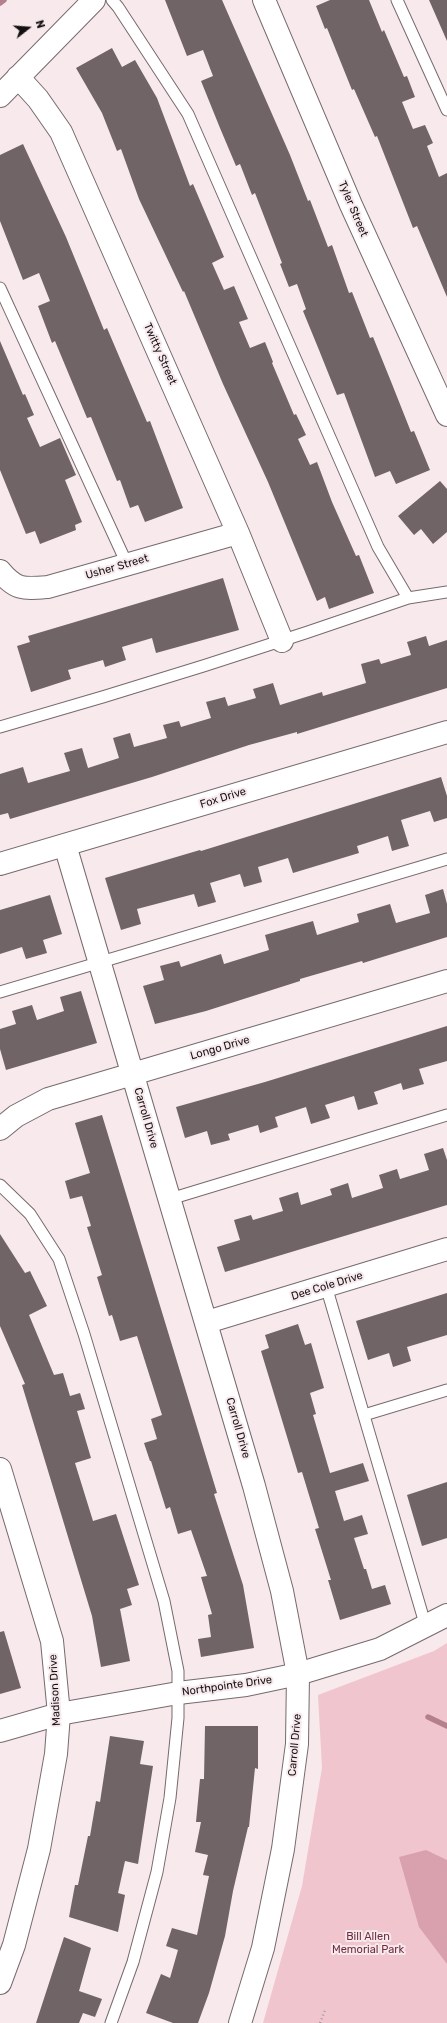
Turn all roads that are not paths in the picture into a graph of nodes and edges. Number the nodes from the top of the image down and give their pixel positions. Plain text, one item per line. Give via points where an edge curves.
1 (94, 0) edge
2 (112, 0) edge
3 (264, 0) edge
4 (397, 0) edge
5 (18, 77) junction
6 (0, 96) edge
7 (447, 110) edge
8 (0, 288) edge
9 (447, 415) edge
10 (238, 533) junction
11 (128, 564) junction
12 (0, 571) edge
13 (447, 592) edge
14 (408, 598) junction
15 (282, 641) junction
16 (0, 727) edge
17 (447, 732) edge
18 (65, 845) junction
19 (447, 858) edge
20 (0, 864) edge
21 (100, 962) junction
22 (447, 982) edge
23 (0, 992) edge
24 (133, 1074) junction
25 (447, 1115) edge
26 (0, 1129) edge
27 (0, 1185) edge
28 (170, 1199) junction
29 (447, 1250) edge
30 (326, 1286) junction
31 (207, 1322) junction
32 (447, 1390) edge
33 (364, 1415) junction
34 (0, 1469) edge
35 (447, 1615) edge
36 (426, 1627) junction
37 (298, 1674) junction
38 (178, 1693) junction
39 (59, 1714) junction
40 (0, 1731) edge
41 (0, 1983) edge
42 (111, 2023) edge
43 (240, 2023) edge

1 - 5 street
2 - 14 lane via 188,114 378,547
3 - 9 street, Tyler Street via 351,205
4 - 7 lane
5 - 6 street
5 - 10 street, Twitty Street via 38,99 61,132
8 - 11 lane
10 - 11 street, Usher Street
10 - 15 street, Twitty Street
11 - 12 street, Usher Street via 48,587 30,588 12,584
13 - 14 lane
14 - 15 lane
15 - 16 lane
17 - 18 street, Fox Drive
18 - 20 street, Fox Drive
18 - 21 street, Carroll Drive
19 - 21 lane
21 - 23 lane
21 - 24 street, Carroll Drive
22 - 24 street, Longo Drive
24 - 26 street, Longo Drive via 48,1099 16,1116
24 - 28 street, Carroll Drive
25 - 28 lane
27 - 38 lane via 30,1214 59,1259 164,1601 178,1671
28 - 31 street, Carroll Drive
29 - 30 street, Dee Cole Drive
30 - 31 street, Dee Cole Drive
30 - 33 lane
31 - 37 street, Carroll Drive via 282,1591
32 - 33 lane
33 - 36 lane
34 - 39 street, Madison Drive via 52,1641
35 - 36 street, Northpointe Drive
36 - 37 street, Northpointe Drive via 380,1649
37 - 38 street, Northpointe Drive via 246,1685
37 - 43 street, Carroll Drive via 297,1744 283,1849 263,1948
38 - 39 street, Northpointe Drive
38 - 42 lane via 170,1798 157,1872 133,1962
39 - 40 street, Northpointe Drive
39 - 41 street, Madison Drive via 56,1754 39,1849 14,1945

